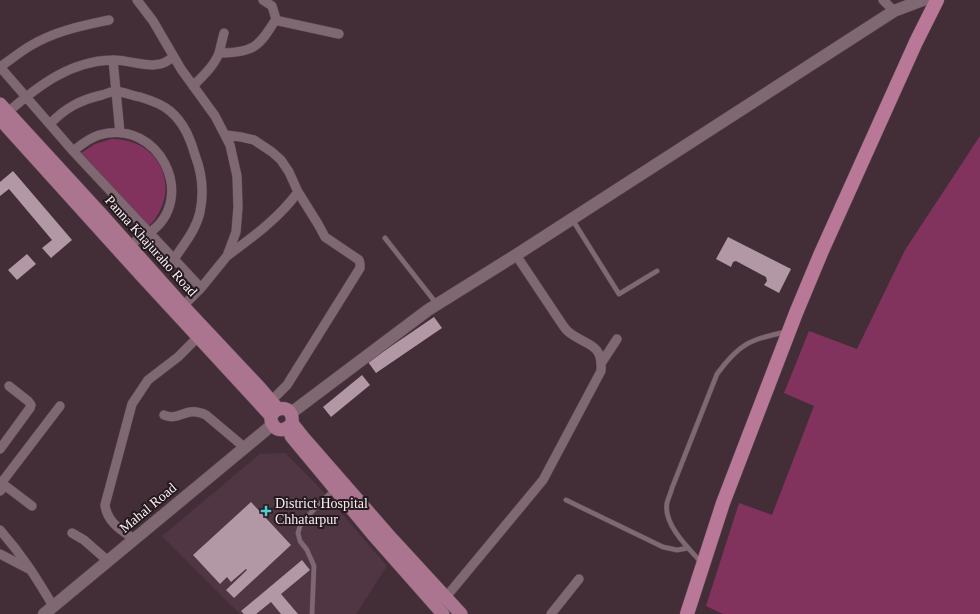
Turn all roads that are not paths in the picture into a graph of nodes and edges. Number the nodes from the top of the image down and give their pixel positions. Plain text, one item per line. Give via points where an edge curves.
1 (137, 0) edge
2 (263, 0) edge
3 (883, 0) edge
4 (923, 0) edge
5 (937, 0) edge
6 (894, 11) junction
7 (276, 19) junction
8 (110, 20) dead end
9 (224, 33) dead end
10 (339, 34) dead end
11 (219, 52) junction
12 (173, 56) junction
13 (113, 60) junction
14 (0, 67) edge
15 (193, 86) junction
16 (117, 92) junction
17 (26, 96) junction
18 (3, 112) edge
19 (50, 124) junction
20 (120, 133) junction
21 (226, 135) junction
22 (73, 151) junction
23 (298, 192) junction
24 (572, 219) junction
25 (148, 232) junction
26 (385, 238) dead end
27 (130, 246) junction
28 (516, 255) junction
29 (227, 256) junction
30 (174, 259) junction
31 (657, 271) dead end
32 (201, 288) junction
33 (436, 305) junction
34 (183, 306) junction
35 (790, 331) junction
36 (202, 334) junction
37 (617, 339) dead end
38 (602, 362) junction
39 (9, 386) dead end
40 (60, 406) dead end
41 (273, 412) junction
42 (164, 414) dead end
43 (289, 422) junction
44 (244, 447) junction
45 (0, 449) edge
46 (1, 488) edge
47 (334, 489) junction
48 (566, 500) dead end
49 (32, 506) dead end
50 (0, 530) edge
51 (72, 533) dead end
52 (134, 539) junction
53 (688, 548) junction
54 (0, 554) edge
55 (108, 561) junction
56 (703, 564) junction
57 (32, 571) junction
58 (579, 579) dead end
59 (446, 598) junction
60 (49, 610) edge
61 (438, 612) edge
62 (312, 614) edge
63 (461, 614) edge
64 (551, 614) edge
65 (686, 614) edge

1 - 12 street via 153,21
2 - 7 street via 272,6
3 - 6 street
4 - 6 main road
5 - 35 highway via 821,253
6 - 24 main road
7 - 10 street
7 - 11 street via 258,44 233,53
8 - 14 street via 57,32
9 - 11 street
11 - 15 street via 210,69
12 - 13 street via 164,64 157,65
12 - 15 street
13 - 16 street
13 - 17 street via 81,65 64,71
14 - 17 street
15 - 21 street
16 - 19 street via 76,103
16 - 20 street
16 - 30 street via 147,99 171,111 187,132 200,167 200,212 193,231
17 - 18 street
17 - 19 street
18 - 27 main road, Panna Khajuraho Road
18 - 36 main road, Panna Khajuraho Road
19 - 22 street
20 - 22 street via 98,136
20 - 25 street via 140,138 154,148 170,175 172,190 169,205 162,220
21 - 23 street via 254,140 272,152 289,172
21 - 29 street via 238,188 236,232
22 - 25 street
23 - 29 street via 261,231
23 - 41 street via 325,237 359,260 360,268
24 - 28 main road
24 - 31 lane via 619,294
25 - 27 street
25 - 30 street
26 - 33 lane
27 - 34 main road, Panna Khajuraho Road
28 - 33 main road
28 - 38 street via 562,324 570,333 591,344 598,351
29 - 32 street
30 - 32 street
32 - 34 street
33 - 43 main road
34 - 36 main road, Panna Khajuraho Road
35 - 53 lane via 747,342 726,361 717,374 667,504 672,527
35 - 56 highway via 723,503
36 - 41 main road, Panna Khajuraho Road
36 - 52 street via 148,380 132,404 105,505 109,518
37 - 38 street
38 - 59 street via 601,371 543,480
39 - 45 street via 31,405
40 - 46 street via 2,482
41 - 43 main road via 283,408 287,410
41 - 43 main road via 276,428
41 - 44 main road, Mahal Road
42 - 44 street via 169,417 190,411 200,412
43 - 47 main road
43 - 59 main road
44 - 52 main road, Mahal Road
46 - 49 street via 7,487
47 - 61 main road
47 - 62 lane via 301,523 298,533 314,566
48 - 53 lane via 663,547 677,550
50 - 57 street
51 - 55 street
52 - 55 main road, Mahal Road
53 - 56 lane
54 - 57 street
55 - 60 main road, Mahal Road
56 - 65 highway
57 - 60 street
58 - 64 street
59 - 63 main road

